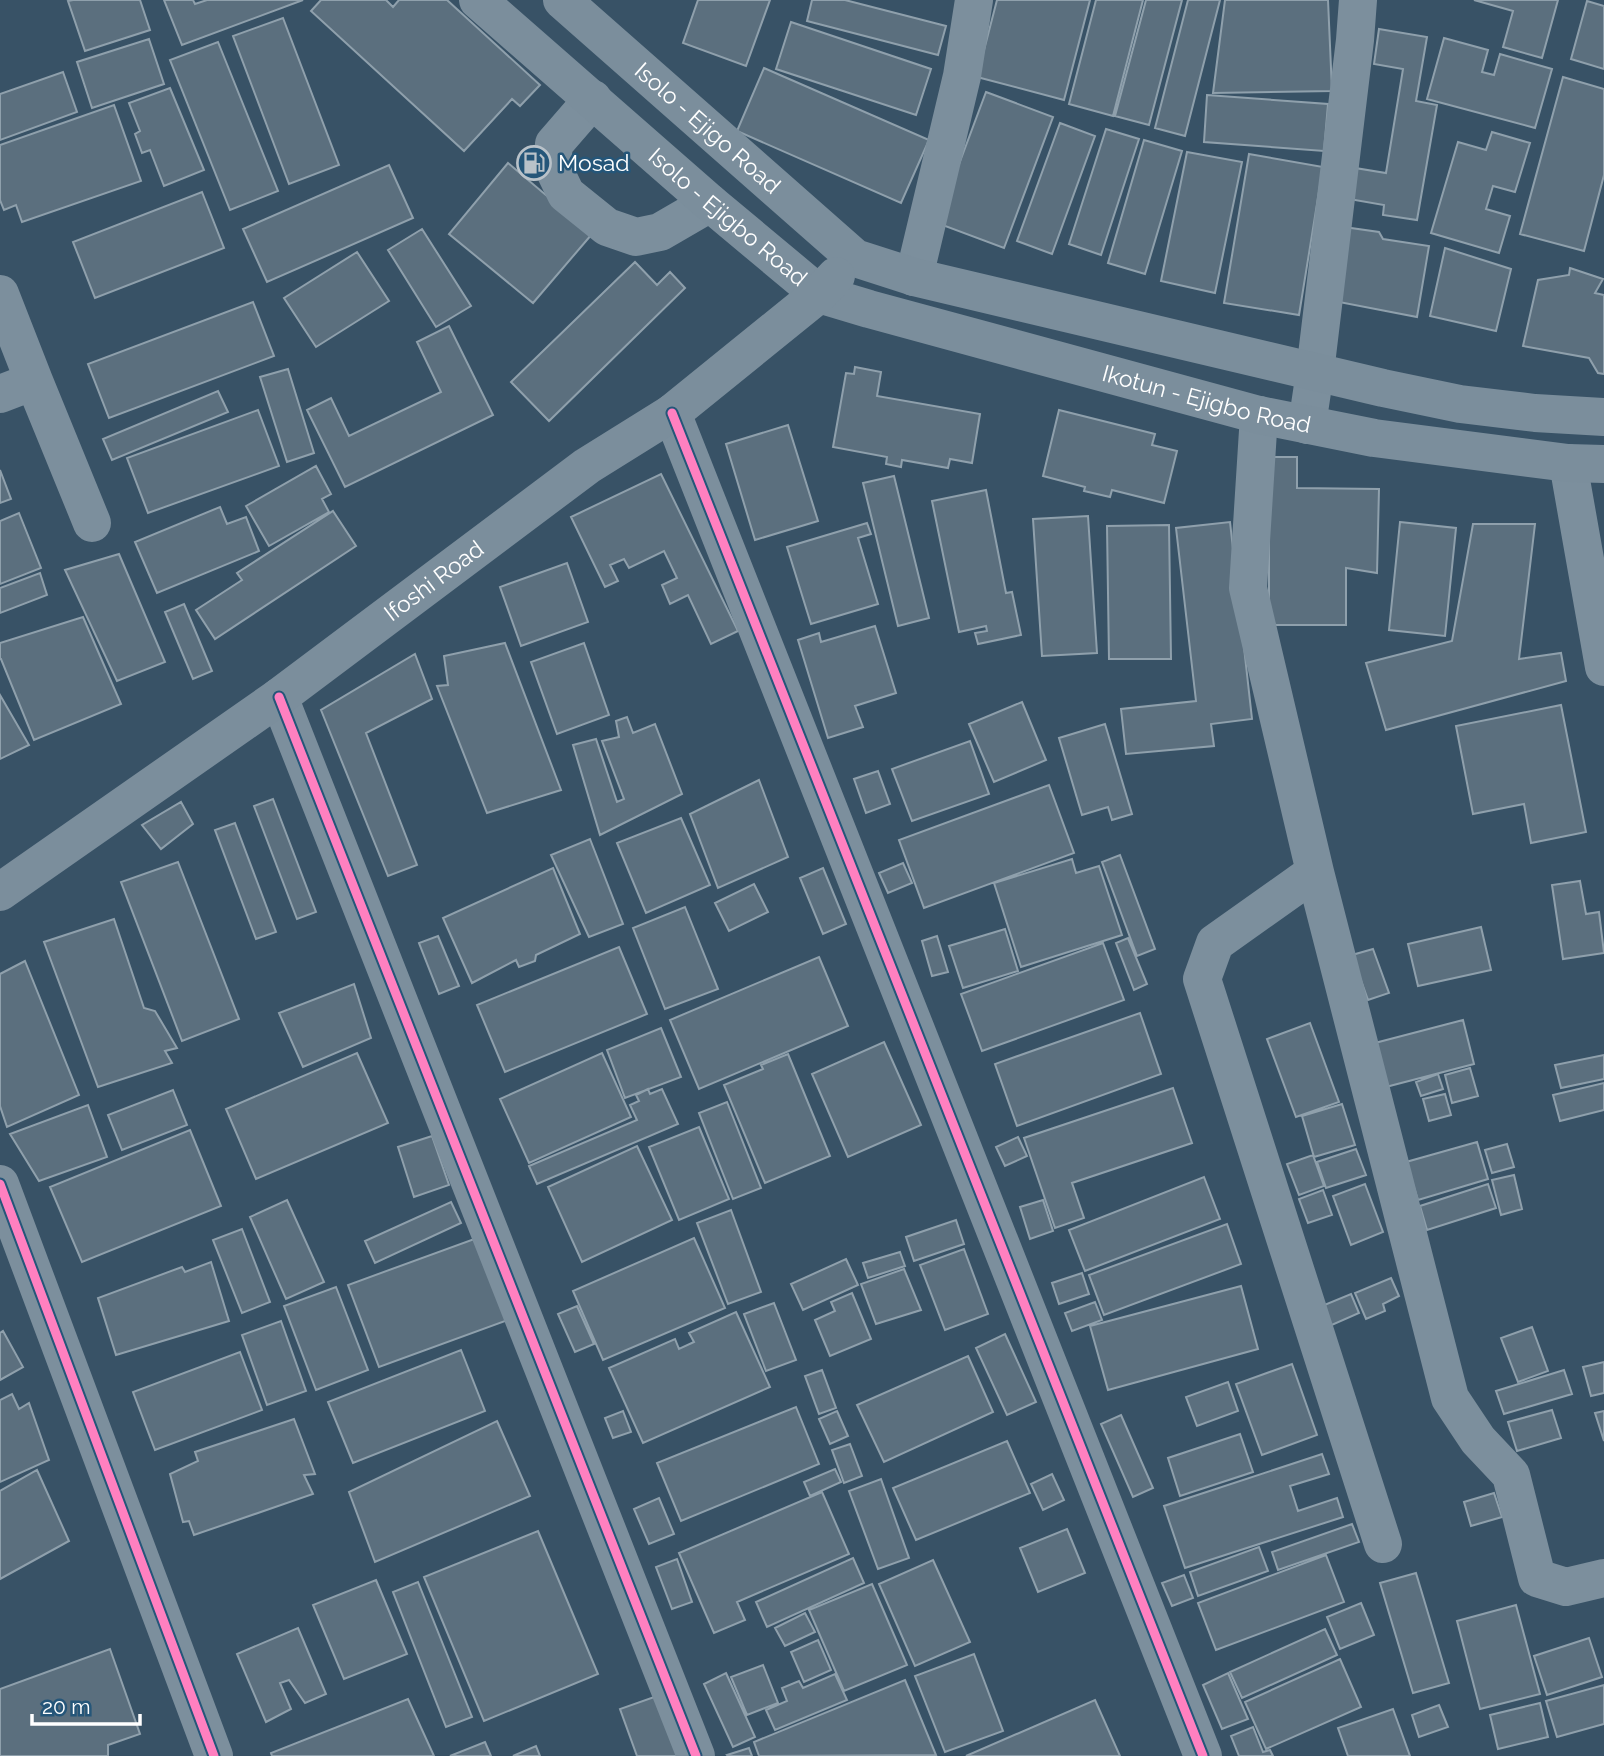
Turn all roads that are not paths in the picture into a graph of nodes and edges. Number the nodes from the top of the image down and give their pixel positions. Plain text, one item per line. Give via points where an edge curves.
1 (478, 0) edge
2 (562, 0) edge
3 (974, 0) edge
4 (1358, 0) edge
5 (593, 99) junction
6 (710, 203) junction
7 (855, 258) junction
8 (914, 277) junction
9 (0, 294) edge
10 (819, 294) junction
11 (1315, 372) junction
12 (17, 388) edge
13 (672, 413) junction
14 (1259, 415) junction
15 (1604, 417) edge
16 (1307, 425) junction
17 (1586, 463) edge
18 (92, 523) dead end
19 (1604, 667) edge
20 (279, 697) junction
21 (1315, 872) junction
22 (0, 892) edge
23 (0, 1184) edge
24 (1383, 1544) dead end
25 (1604, 1578) edge
26 (214, 1756) edge
27 (696, 1756) edge
28 (1203, 1756) edge

1 - 5 main road, Isolo - Ejigbo Road
2 - 7 main road, Isolo - Ejigo Road
3 - 8 street via 962,76
4 - 11 street
5 - 6 main road, Isolo - Ejigbo Road
5 - 6 street via 554,144 552,165 566,194 607,227 636,237 660,232
6 - 10 main road, Isolo - Ejigbo Road
7 - 8 main road
7 - 10 main road, Ifoshi Road
8 - 11 main road
9 - 12 street
10 - 13 main road, Ifoshi Road
10 - 14 main road, Ikotun - Ejigbo Road
11 - 15 main road via 1460,404
11 - 16 street
12 - 18 street
13 - 20 main road, Ifoshi Road via 587,467
13 - 28 street
14 - 16 main road, Ikotun - Ejigbo Road
14 - 21 street via 1248,588
16 - 17 main road, Ikotun - Ejigbo Road via 1374,438
17 - 19 street
20 - 22 main road, Ifoshi Road
20 - 27 street
21 - 24 street via 1215,943 1202,979
21 - 25 street via 1450,1398 1478,1440 1511,1475 1537,1578 1566,1587
23 - 26 street

